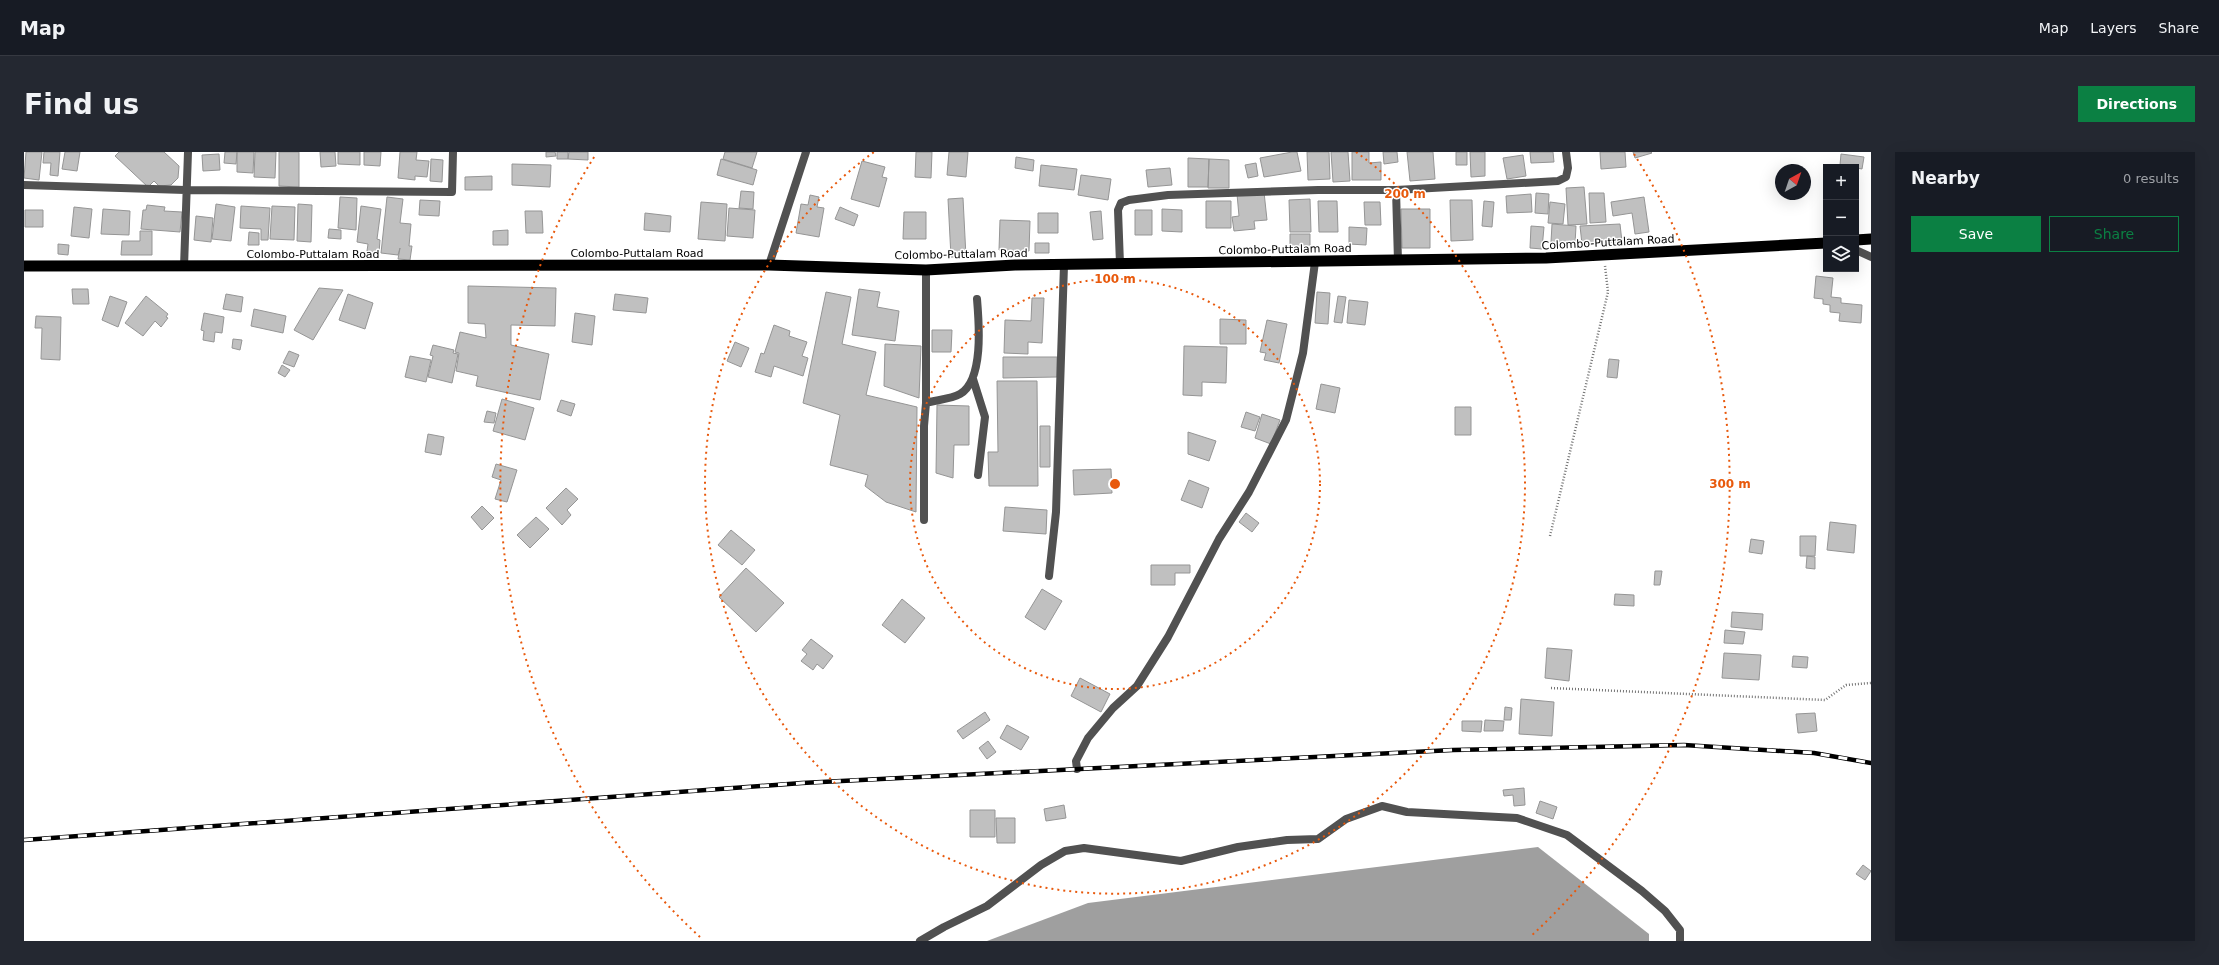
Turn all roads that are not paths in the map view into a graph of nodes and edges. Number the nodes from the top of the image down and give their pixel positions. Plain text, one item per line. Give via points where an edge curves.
1 (188, 152) edge
2 (453, 152) edge
3 (806, 152) edge
4 (1566, 152) edge
5 (24, 185) edge
6 (185, 190) junction
7 (1396, 190) junction
8 (1871, 239) edge
9 (1859, 240) edge
10 (1823, 243) edge
11 (1859, 251) edge
12 (1871, 257) edge
13 (1398, 261) junction
14 (1315, 262) junction
15 (1120, 264) junction
16 (770, 265) junction
17 (1064, 265) junction
18 (24, 266) edge
19 (184, 267) junction
20 (926, 270) junction
21 (978, 300) dead end
22 (973, 379) junction
23 (926, 402) junction
24 (978, 475) dead end
25 (924, 520) dead end
26 (1049, 576) dead end
27 (1077, 769) dead end
28 (920, 941) edge
29 (1680, 941) edge

1 - 6 street
2 - 6 street via 452,192
3 - 16 street
4 - 7 street via 1566,177 1558,182
5 - 6 street
6 - 19 street
7 - 13 street
7 - 15 street via 1168,195 1129,200 1121,204 1118,210
8 - 9 highway
10 - 13 highway, Colombo-Puttalam Road via 1604,255
11 - 12 street
13 - 14 highway, Colombo-Puttalam Road
14 - 15 highway, Colombo-Puttalam Road
14 - 27 street via 1303,353 1286,420 1253,485 1219,539 1168,637 1137,686 1113,708 1088,738 1076,761
15 - 17 highway, Colombo-Puttalam Road
16 - 19 highway, Colombo-Puttalam Road
16 - 20 highway, Colombo-Puttalam Road
17 - 20 highway, Colombo-Puttalam Road
17 - 26 street via 1056,512
18 - 19 highway, Colombo-Puttalam Road
20 - 23 street
21 - 22 street via 980,333
22 - 23 street via 960,394
22 - 24 street via 985,417
23 - 25 street
28 - 29 street via 987,906 1041,865 1065,851 1084,848 1181,861 1238,847 1287,840 1318,839 1346,819 1382,806 1407,812 1517,818 1567,835 1642,891 1665,912 1680,930

